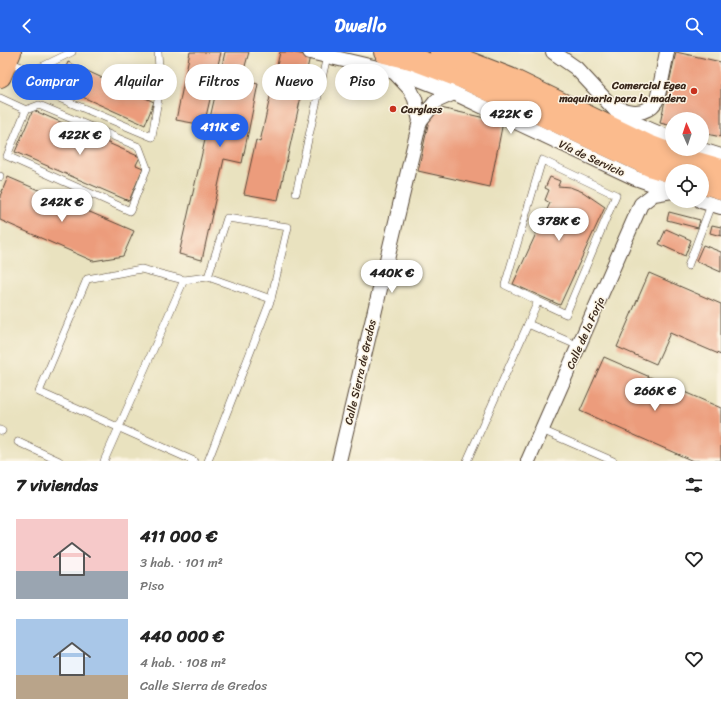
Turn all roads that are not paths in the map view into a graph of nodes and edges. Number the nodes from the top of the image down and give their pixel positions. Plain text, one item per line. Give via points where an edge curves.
1 (72, 52) edge
2 (158, 52) edge
3 (310, 52) edge
4 (385, 52) edge
5 (441, 52) edge
6 (553, 52) edge
7 (667, 52) edge
8 (328, 56) junction
9 (47, 64) edge
10 (394, 72) junction
11 (454, 94) junction
12 (0, 98) edge
13 (64, 100) edge
14 (610, 104) junction
15 (26, 110) junction
16 (420, 120) junction
17 (665, 136) edge
18 (709, 152) edge
19 (721, 156) edge
20 (665, 170) edge
21 (721, 170) edge
22 (634, 178) junction
23 (665, 189) edge
24 (665, 192) edge
25 (296, 193) dead end
26 (714, 200) edge
27 (641, 204) junction
28 (688, 266) dead end
29 (208, 277) junction
30 (184, 280) junction
31 (271, 299) junction
32 (538, 301) junction
33 (528, 324) junction
34 (579, 346) junction
35 (118, 428) junction
36 (542, 430) junction
37 (18, 442) dead end
38 (59, 461) edge
39 (104, 461) edge
40 (194, 461) edge
41 (208, 461) edge
42 (339, 461) edge
43 (467, 461) edge
44 (528, 461) edge
45 (613, 461) edge

1 - 9 lane
2 - 13 lane via 160,86 152,137
3 - 8 street, Vía de Servicio
4 - 20 main road via 411,58 464,78
5 - 21 main road via 510,79 646,145
6 - 14 street via 576,68
7 - 14 street via 656,101 648,109 639,113
8 - 10 street, Vía de Servicio
8 - 25 lane
10 - 11 street, Vía de Servicio via 411,76
10 - 16 street, Calle Sierra de Gredos via 410,88
11 - 16 street, Calle Sierra de Gredos via 436,101
11 - 22 street, Vía de Servicio
12 - 15 lane
14 - 17 street via 630,121
15 - 15 lane via 39,105 139,147 147,168 130,211 8,156
16 - 42 street, Calle Sierra de Gredos
18 - 19 street
22 - 23 street, Vía de Servicio
22 - 27 street
24 - 27 street via 654,194
26 - 28 lane
27 - 34 street, Calle de la Forja
29 - 30 lane
29 - 31 lane
29 - 31 lane via 227,218 288,227
30 - 35 lane
30 - 35 lane via 141,269 87,279 39,392
31 - 41 lane
32 - 32 lane via 566,314 616,195 542,160 505,285
32 - 33 lane
33 - 34 lane
33 - 43 lane
34 - 36 street, Calle de la Forja
35 - 39 lane
35 - 40 lane
36 - 44 street, Calle de la Forja
36 - 45 lane
37 - 38 lane

